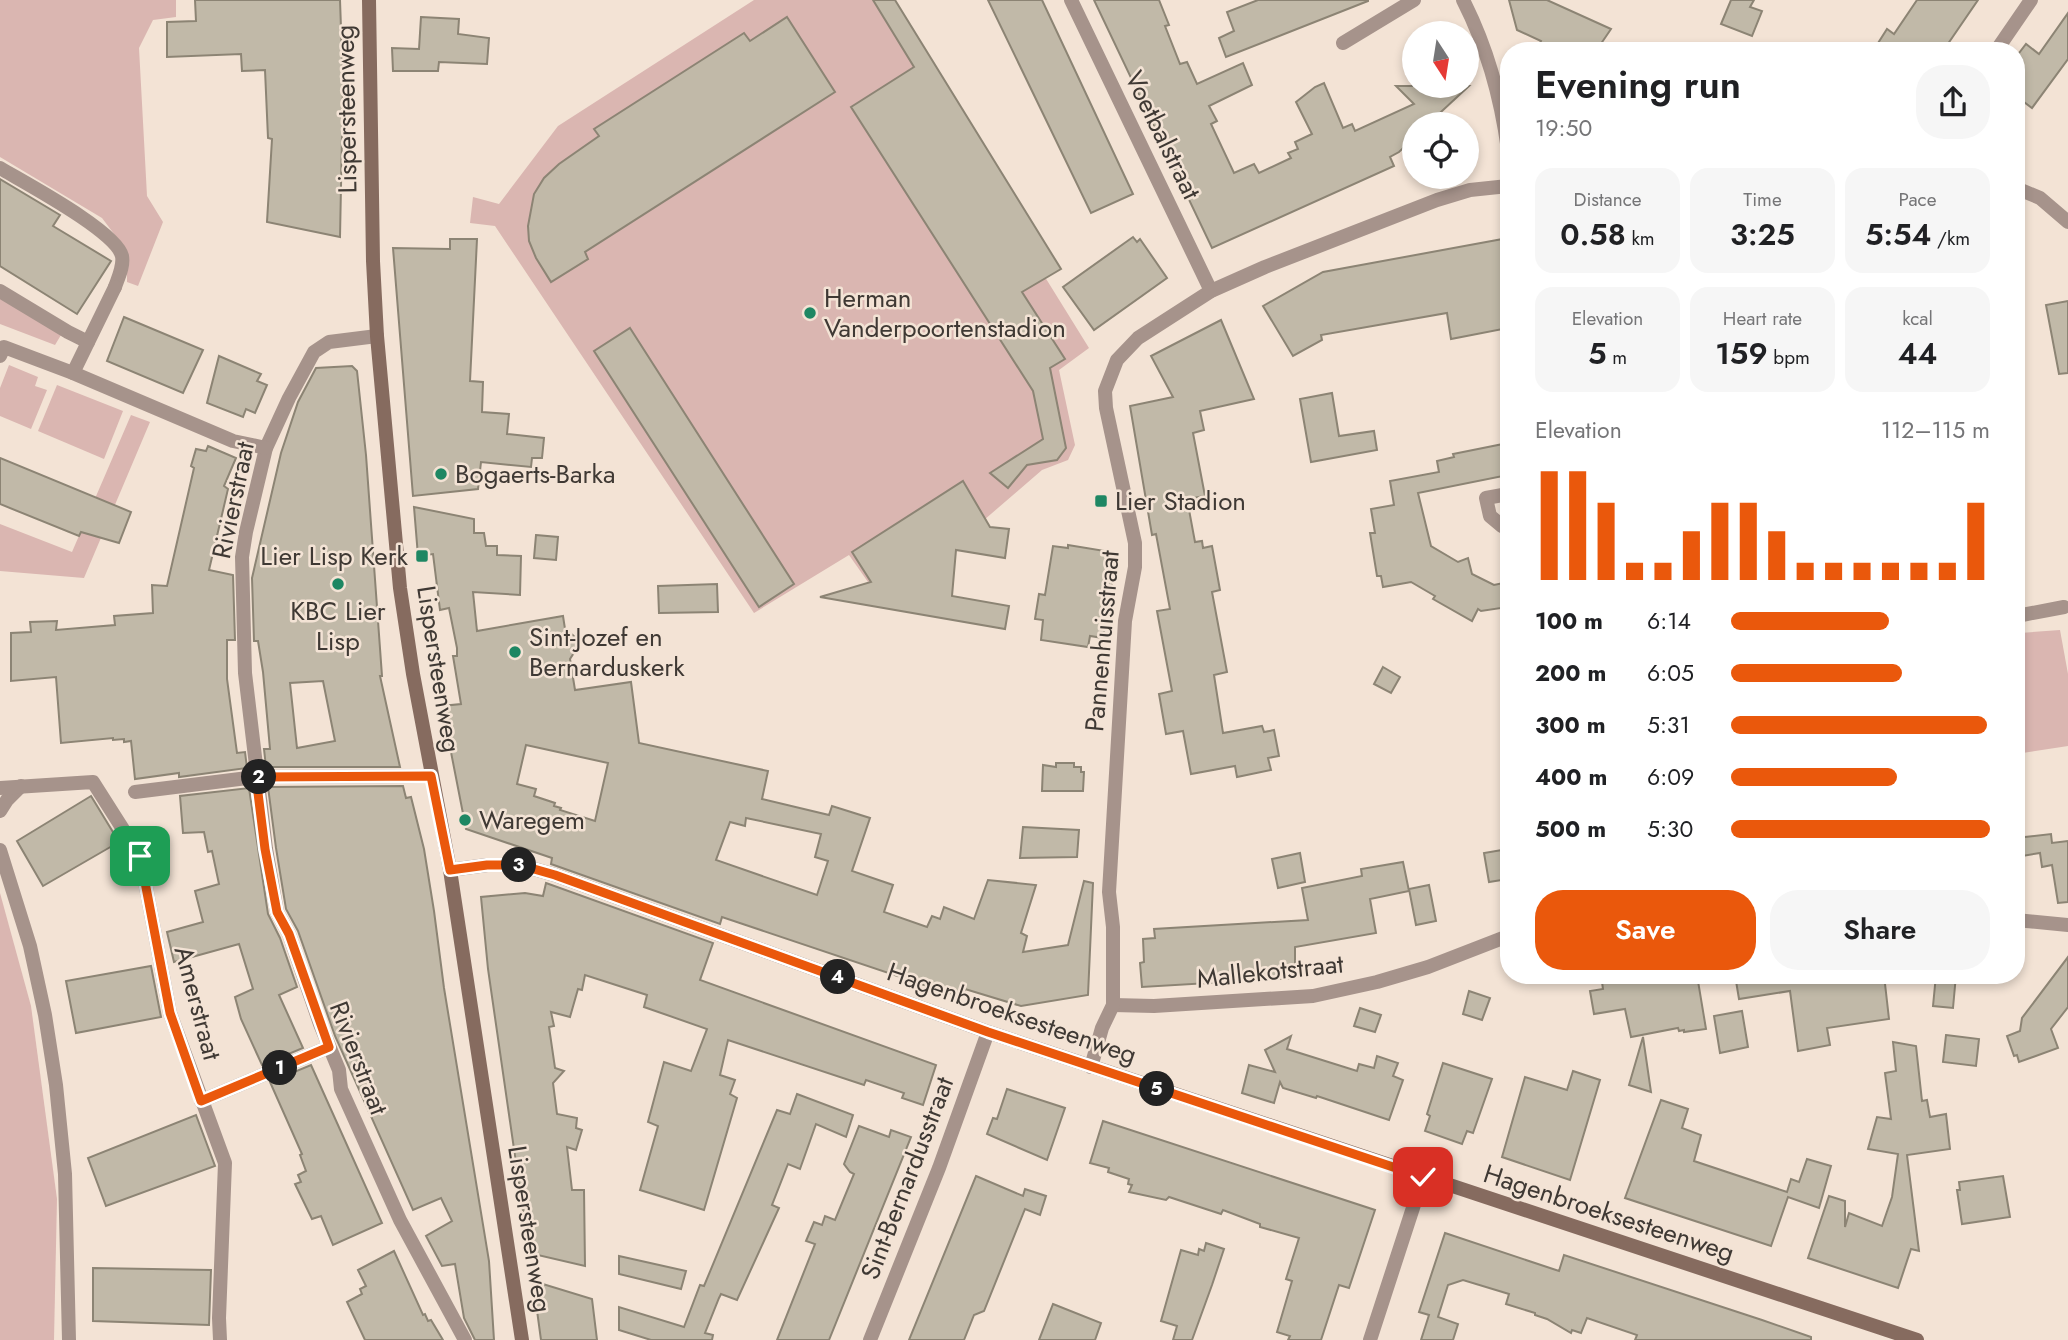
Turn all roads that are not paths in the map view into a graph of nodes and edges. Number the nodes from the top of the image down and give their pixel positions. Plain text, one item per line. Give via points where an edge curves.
1 (369, 0) edge
2 (1071, 0) edge
3 (1414, 0) edge
4 (1463, 0) edge
5 (2031, 0) edge
6 (2002, 42) edge
7 (1343, 43) dead end
8 (1500, 101) edge
9 (0, 168) edge
10 (1500, 187) edge
11 (2025, 192) edge
12 (2068, 222) edge
13 (0, 291) edge
14 (1211, 291) junction
15 (377, 336) junction
16 (88, 342) junction
17 (0, 356) edge
18 (73, 373) junction
19 (266, 448) junction
20 (1500, 495) edge
21 (1500, 524) edge
22 (2065, 612) edge
23 (2025, 615) edge
24 (431, 776) junction
25 (256, 777) junction
26 (21, 786) junction
27 (0, 788) edge
28 (135, 792) dead end
29 (0, 811) edge
30 (0, 850) edge
31 (450, 870) junction
32 (2025, 921) edge
33 (2068, 925) edge
34 (1500, 939) edge
35 (1113, 1005) junction
36 (988, 1032) junction
37 (329, 1047) junction
38 (1091, 1067) junction
39 (201, 1101) junction
40 (1423, 1177) junction
41 (69, 1340) edge
42 (220, 1340) edge
43 (466, 1340) edge
44 (522, 1340) edge
45 (870, 1340) edge
46 (1370, 1340) edge
47 (1917, 1340) edge

1 - 15 street, Lispersteenweg
2 - 14 street, Voetbalstraat
3 - 7 street
4 - 8 street
5 - 6 street
9 - 16 street via 115,242 122,256 121,271
10 - 14 street, Pannenhuisstraat via 1437,200
11 - 12 street via 2040,198
13 - 16 street
14 - 35 street, Pannenhuisstraat via 1138,338 1117,360 1105,391 1135,543 1125,621 1109,892
15 - 19 street, Rivierstraat via 329,342 314,352
15 - 24 street, Lispersteenweg via 400,589
16 - 18 street
17 - 18 street via 4,347
18 - 19 street via 233,441
19 - 25 street, Rivierstraat via 246,532 242,578 245,673
20 - 21 street via 1486,498 1490,516
22 - 23 street
24 - 25 street
24 - 31 street, Lispersteenweg
25 - 28 street
25 - 37 street, Rivierstraat via 277,912
26 - 27 street, Amerstraat
26 - 29 street
26 - 39 street, Amerstraat via 93,782 140,856 170,1013
30 - 41 street via 30,946 56,1085 65,1174
31 - 36 street, Hagenbroeksesteenweg via 520,865 544,872
31 - 44 street, Lispersteenweg
32 - 33 street
34 - 35 street, Mallekotstraat via 1428,967 1313,996
35 - 38 street, Pannenhuisstraat
36 - 38 street, Hagenbroeksesteenweg
36 - 45 street, Sint-Bernardusstraat
37 - 39 street
37 - 43 street, Rivierstraat via 341,1089 400,1220
38 - 40 street, Hagenbroeksesteenweg
39 - 42 street, Amerstraat via 225,1163
40 - 46 street
40 - 47 street, Hagenbroeksesteenweg

